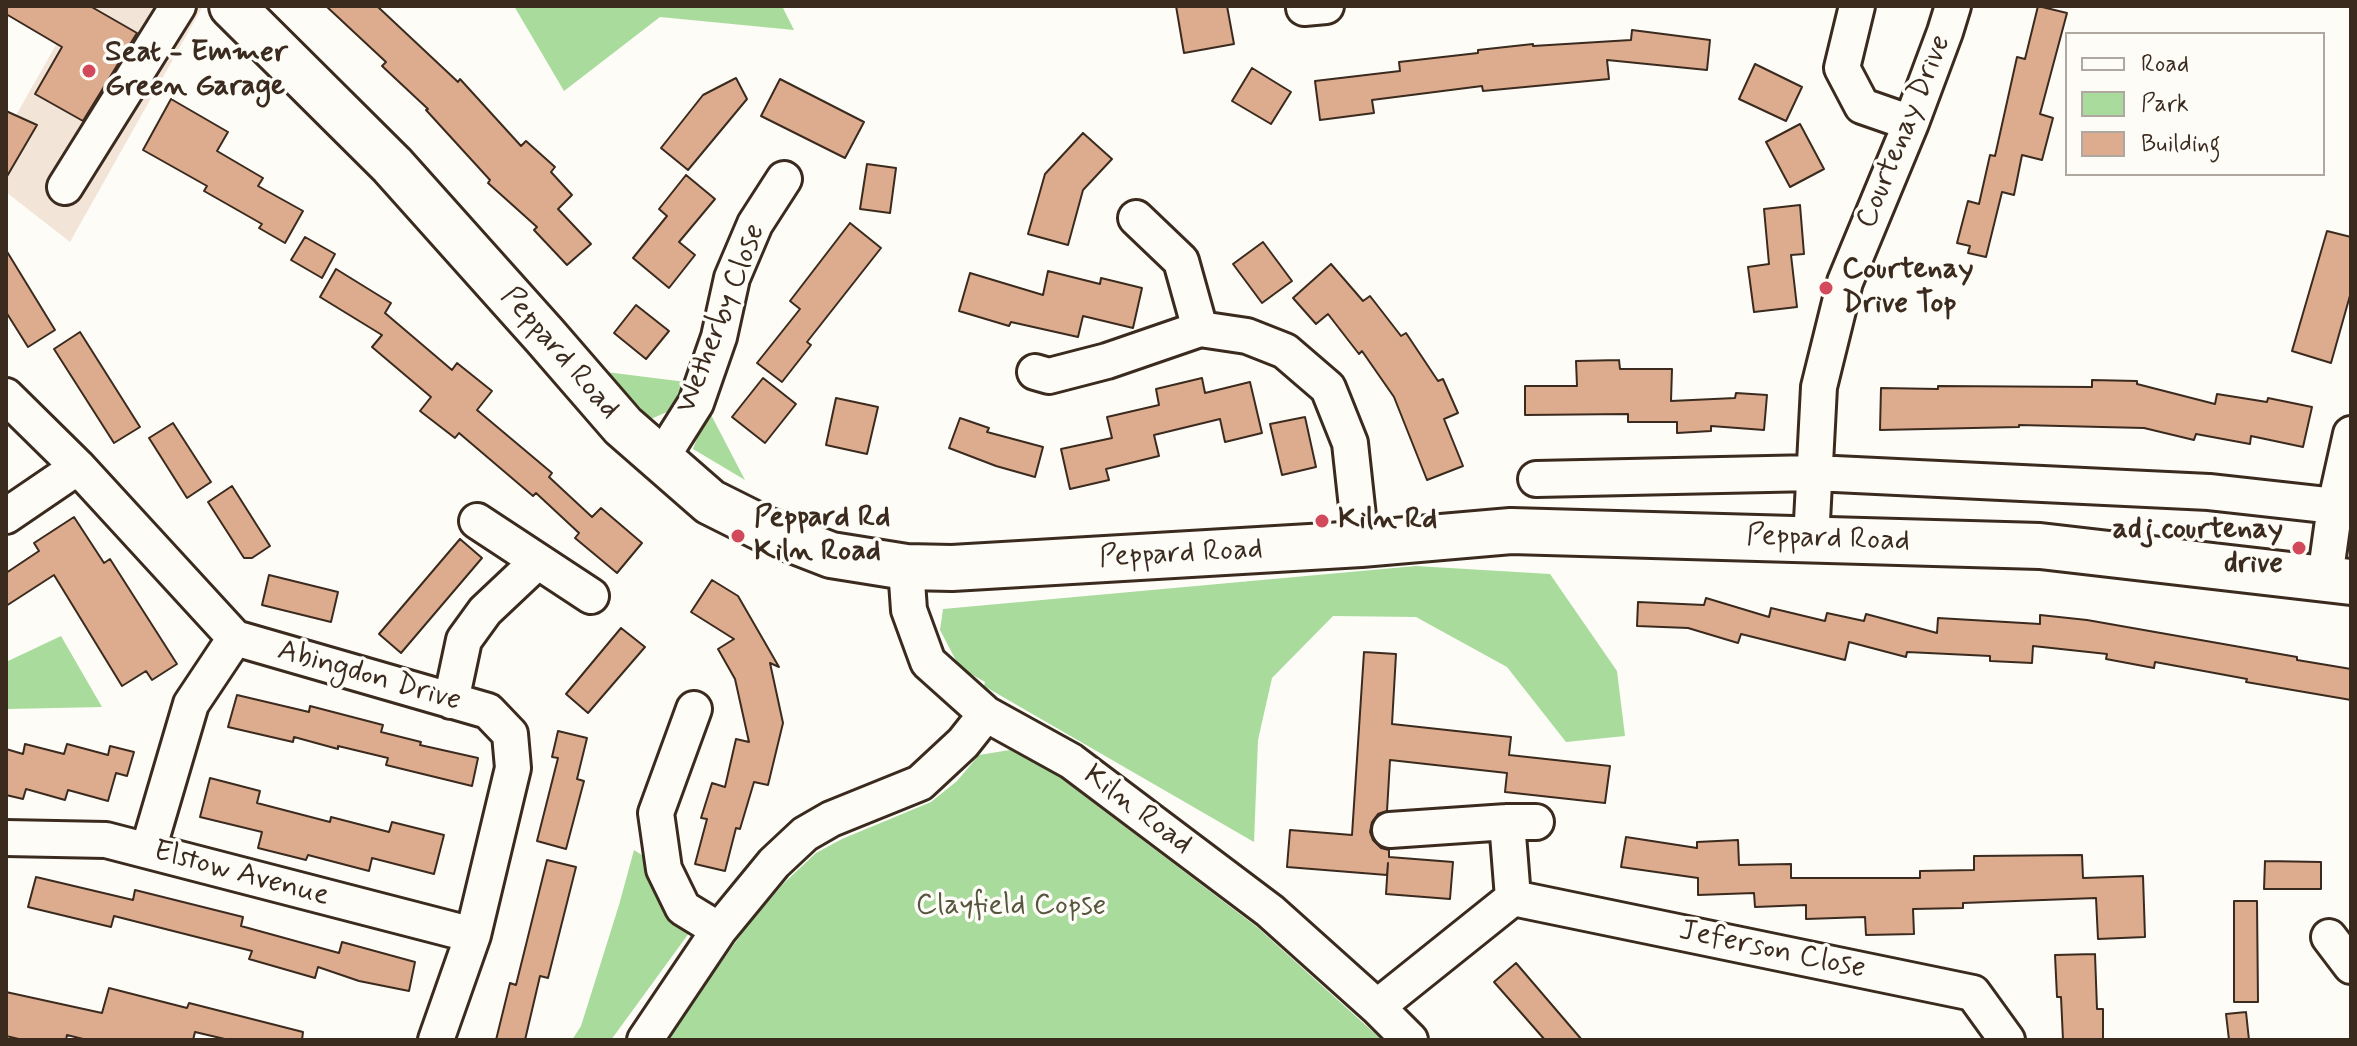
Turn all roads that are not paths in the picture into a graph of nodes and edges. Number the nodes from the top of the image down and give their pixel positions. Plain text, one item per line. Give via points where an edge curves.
1 (232, 6) edge
2 (1857, 6) edge
3 (1953, 6) edge
4 (171, 9) edge
5 (1911, 123) junction
6 (784, 179) dead end
7 (65, 187) dead end
8 (1136, 218) dead end
9 (1200, 329) junction
10 (1035, 372) dead end
11 (6, 396) edge
12 (2351, 434) edge
13 (660, 460) junction
14 (78, 467) junction
15 (1814, 473) junction
16 (1536, 479) dead end
17 (2335, 506) junction
18 (6, 516) edge
19 (477, 521) dead end
20 (1811, 540) junction
21 (1361, 544) junction
22 (538, 561) junction
23 (906, 567) junction
24 (2338, 580) edge
25 (591, 596) dead end
26 (235, 638) junction
27 (451, 701) junction
28 (694, 709) dead end
29 (986, 714) junction
30 (1390, 830) dead end
31 (6, 838) edge
32 (148, 850) junction
33 (1513, 898) junction
34 (719, 930) junction
35 (473, 935) junction
36 (2329, 937) dead end
37 (2351, 966) edge
38 (1377, 1007) junction
39 (436, 1040) edge
40 (645, 1040) edge
41 (1410, 1040) edge
42 (2007, 1040) edge

1 - 13 main road, Peppard Road via 392,165 623,426
2 - 5 street via 1842,68 1862,106
3 - 5 street, Courtenay Drive
4 - 7 street
5 - 15 street, Courtenay Drive via 1845,282 1819,387
6 - 13 street, Wetherby Close via 755,224 732,278 696,403
8 - 9 street via 1181,261
9 - 10 street via 1107,361 1049,376
9 - 21 street via 1247,336 1285,351 1328,388 1350,443
11 - 14 street, Abingdon Drive
12 - 17 street
13 - 23 main road, Peppard Road via 710,502 764,529 831,555
14 - 18 street
14 - 26 street, Abingdon Drive
15 - 16 street, Peppard Road
15 - 17 street, Peppard Road via 2209,492
15 - 20 street, Courtenay Drive
17 - 24 street
19 - 22 street
20 - 21 main road, Peppard Road via 1511,531
20 - 24 main road, Peppard Road via 2040,546
21 - 23 main road, Peppard Road
22 - 25 street
22 - 27 street via 485,611 464,640
23 - 29 street, Kiln Road via 909,610 928,662
26 - 27 street, Abingdon Drive
26 - 32 street via 191,704
27 - 35 street, Abingdon Drive via 488,711 510,734 513,768
28 - 34 street via 656,813 664,869 683,908
29 - 34 street via 920,783 805,834
29 - 38 street, Kiln Road via 1071,761 1270,911
30 - 33 street via 1522,822
31 - 32 street, Elstow Avenue via 106,840
32 - 35 street, Elstow Avenue
33 - 38 street
33 - 42 street, Jeferson Close via 1973,993
34 - 40 street
35 - 39 street, Abingdon Drive
36 - 37 street
38 - 41 street, Kiln Road

